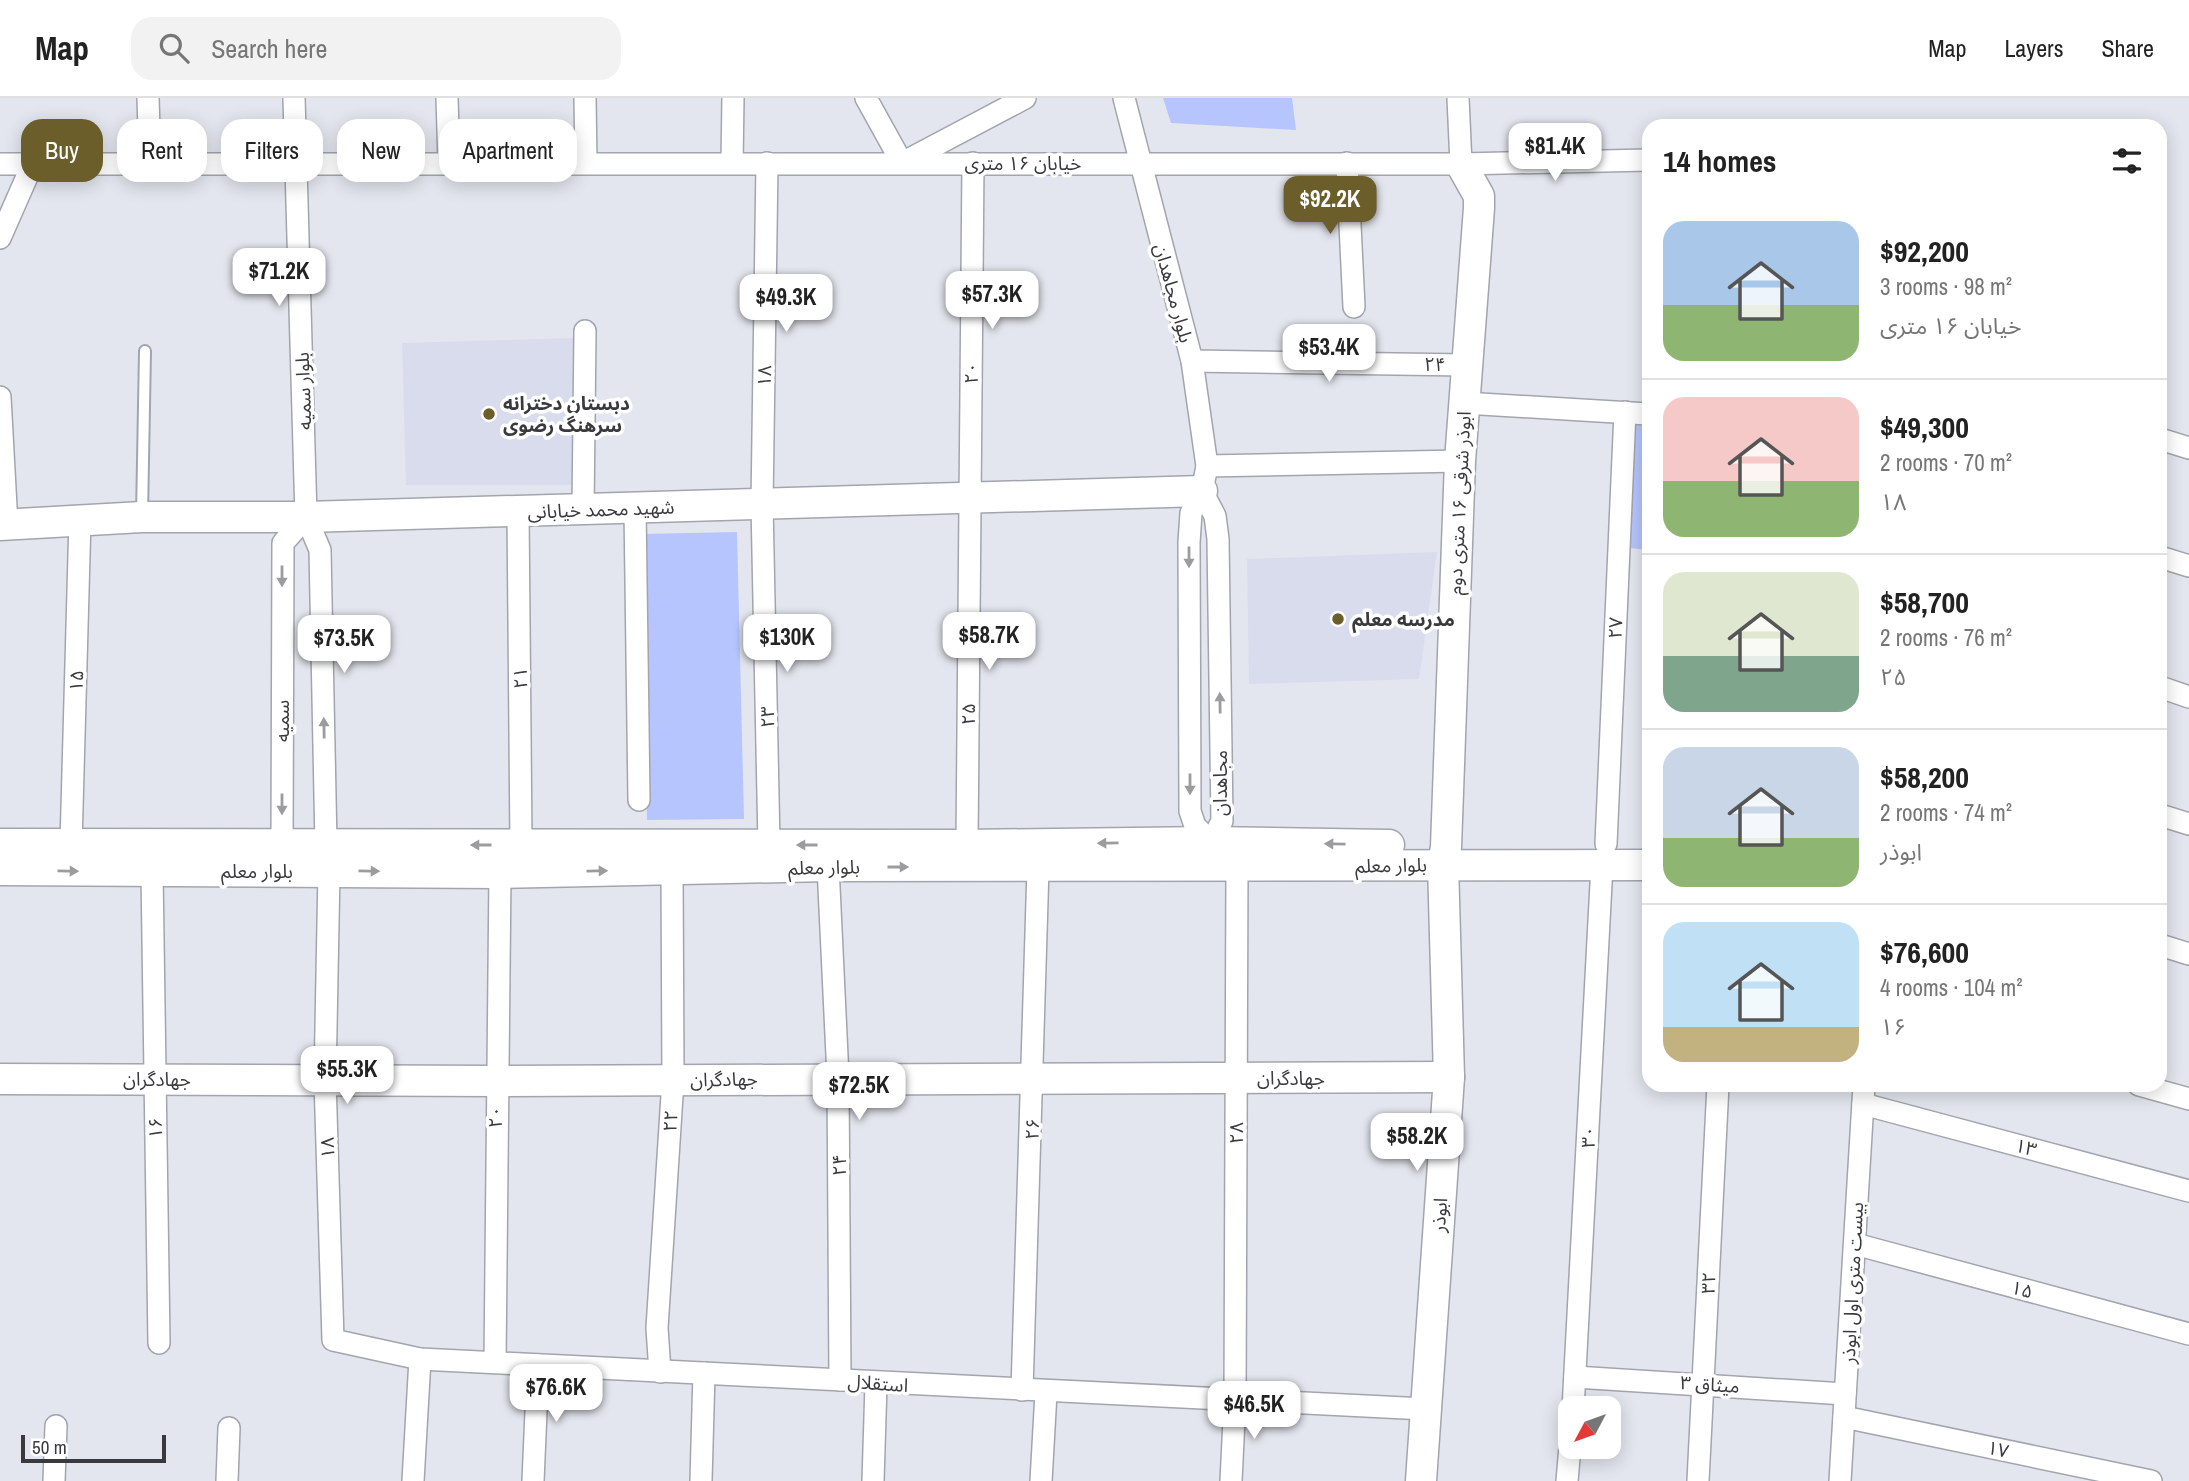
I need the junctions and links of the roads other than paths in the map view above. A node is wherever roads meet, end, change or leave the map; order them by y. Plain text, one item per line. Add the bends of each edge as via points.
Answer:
1 (148, 98) edge
2 (294, 98) edge
3 (447, 98) edge
4 (585, 98) edge
5 (733, 98) edge
6 (866, 98) edge
7 (1025, 98) edge
8 (1124, 98) edge
9 (1458, 98) edge
10 (149, 119) edge
11 (295, 119) edge
12 (448, 119) edge
13 (1642, 160) edge
14 (21, 163) edge
15 (323, 163) edge
16 (439, 163) edge
17 (577, 163) edge
18 (586, 163) junction
19 (732, 163) junction
20 (767, 163) junction
21 (902, 163) junction
22 (973, 163) junction
23 (1347, 163) junction
24 (0, 164) edge
25 (1140, 164) junction
26 (1461, 164) junction
27 (25, 182) edge
28 (297, 182) edge
29 (0, 238) edge
30 (1354, 307) dead end
31 (585, 331) dead end
32 (145, 351) dead end
33 (1192, 361) junction
34 (1467, 365) junction
35 (0, 397) edge
36 (1464, 403) junction
37 (1625, 412) junction
38 (1642, 413) edge
39 (2167, 441) edge
40 (2189, 448) edge
41 (1460, 461) junction
42 (1204, 479) junction
43 (970, 498) junction
44 (762, 504) junction
45 (635, 508) junction
46 (583, 509) junction
47 (518, 511) junction
48 (142, 517) junction
49 (306, 517) junction
50 (80, 519) junction
51 (4, 525) edge
52 (2167, 559) edge
53 (2189, 566) edge
54 (2167, 689) edge
55 (2189, 697) edge
56 (639, 800) dead end
57 (2167, 817) edge
58 (2189, 824) edge
59 (0, 844) edge
60 (71, 844) junction
61 (521, 845) junction
62 (769, 845) junction
63 (967, 845) junction
64 (1642, 846) edge
65 (1604, 855) junction
66 (1444, 856) junction
67 (730, 857) junction
68 (283, 858) junction
69 (328, 858) junction
70 (1219, 858) junction
71 (1642, 864) edge
72 (828, 866) junction
73 (1038, 868) junction
74 (672, 869) junction
75 (0, 870) edge
76 (152, 872) junction
77 (499, 873) junction
78 (2167, 947) edge
79 (2189, 954) edge
80 (838, 1077) junction
81 (1449, 1077) junction
82 (1236, 1078) junction
83 (0, 1079) edge
84 (154, 1079) junction
85 (1033, 1079) junction
86 (325, 1080) junction
87 (673, 1080) junction
88 (495, 1081) junction
89 (1718, 1092) edge
90 (2166, 1092) edge
91 (1864, 1094) edge
92 (2189, 1098) edge
93 (2189, 1191) edge
94 (1855, 1244) junction
95 (2189, 1334) edge
96 (333, 1340) joint
97 (159, 1343) dead end
98 (420, 1359) junction
99 (495, 1362) junction
100 (538, 1365) junction
101 (660, 1372) junction
102 (704, 1373) junction
103 (1575, 1377) junction
104 (840, 1380) junction
105 (1703, 1383) junction
106 (876, 1384) junction
107 (1022, 1390) junction
108 (1046, 1393) junction
109 (1845, 1394) junction
110 (1574, 1396) edge
111 (1235, 1399) junction
112 (1425, 1409) junction
113 (1844, 1417) junction
114 (56, 1426) dead end
115 (229, 1428) dead end
116 (1569, 1460) edge
117 (54, 1481) edge
118 (227, 1481) edge
119 (413, 1481) edge
120 (533, 1481) edge
121 (701, 1481) edge
122 (873, 1481) edge
123 (1041, 1481) edge
124 (1231, 1481) edge
125 (1421, 1481) edge
126 (1567, 1481) edge
127 (1698, 1481) edge
128 (1840, 1481) edge
129 (2151, 1481) edge

1 - 10 street
2 - 11 street, بلوار سمیه
3 - 12 street
4 - 18 street
5 - 19 street
6 - 21 street
7 - 21 street
8 - 25 street, بلوار مجاهدان
9 - 26 street
13 - 26 street, خیابان ۱۶ متری
14 - 24 street
15 - 16 street
17 - 18 street
18 - 19 street, خیابان ۱۶ متری
19 - 20 street, خیابان ۱۶ متری
20 - 21 street, خیابان ۱۶ متری
20 - 44 street, ۱۸
21 - 22 street, خیابان ۱۶ متری
22 - 25 street, خیابان ۱۶ متری
22 - 43 street, ۲۰
23 - 25 street, خیابان ۱۶ متری
23 - 26 street, خیابان ۱۶ متری
23 - 30 street
25 - 33 street, بلوار مجاهدان
26 - 34 street, ابوذر شرقی ۱۶ متری دوم via 1479,196
27 - 29 street
28 - 49 street, بلوار سمیه
31 - 46 street
32 - 48 lane
33 - 34 street, ۲۴
33 - 42 street, بلوار مجاهدان
34 - 36 street, ابوذر شرقی ۱۶ متری دوم
35 - 51 street
36 - 37 street
36 - 41 street, ابوذر شرقی ۱۶ متری دوم
37 - 38 street
37 - 65 street, ۲۷
39 - 40 street
41 - 42 street
41 - 66 street, ابوذر شرقی ۱۶ متری دوم
42 - 43 street, شهید محمد خیابانی
70 -> 42 street, مجاهدان via 1218,538
42 -> 70 street, مجاهدان via 1191,513 1189,542 1190,811 1195,826
43 - 44 street, شهید محمد خیابانی
43 - 63 street, ۲۵
44 - 45 street, شهید محمد خیابانی
44 - 62 street, ۲۳
45 - 46 street, شهید محمد خیابانی
45 - 56 street
46 - 47 street, شهید محمد خیابانی
47 - 49 street, شهید محمد خیابانی
47 - 61 street, ۲۱
48 - 49 street, شهید محمد خیابانی
48 - 50 street, شهید محمد خیابانی
49 -> 68 street, سمیه via 282,544
69 -> 49 street via 320,550
50 - 51 street, شهید محمد خیابانی
50 - 60 street, ۱۵
52 - 53 street
54 - 55 street
57 - 58 street
59 - 60 street, بلوار معلم
60 - 68 street, بلوار معلم
61 - 67 street, بلوار معلم
61 -> 69 street, بلوار معلم
63 -> 62 street, بلوار معلم
62 - 67 street, بلوار معلم
70 -> 63 street, بلوار معلم
64 - 65 street, بلوار معلم
65 - 66 street, بلوار معلم
65 - 71 street, بلوار معلم
65 - 103 street, ۳۰
66 - 70 street, بلوار معلم
66 - 81 street, ابوذر
67 - 72 street, بلوار معلم
67 - 74 street, بلوار معلم
68 - 69 street, بلوار معلم
68 - 76 street, بلوار معلم
69 -> 77 street, بلوار معلم
69 - 86 street, ۱۸
70 - 73 street, بلوار معلم
70 - 82 street, ۲۸
72 -> 73 street, بلوار معلم
72 - 80 street, ۲۴
73 - 85 street, ۲۶
77 -> 74 street, بلوار معلم
74 - 87 street, ۲۲
75 -> 76 street, بلوار معلم
76 - 84 street, ۱۶
77 - 88 street, ۲۰
78 - 79 street
80 - 85 street, جهادگران
80 - 87 street, جهادگران
80 - 104 street, ۲۴
81 - 82 street, جهادگران
81 - 112 street, ابوذر
82 - 85 street, جهادگران
82 - 111 street, ۲۸
83 - 84 street, جهادگران
84 - 86 street, جهادگران
84 - 97 street, ۱۶
85 - 107 street, ۲۶
86 - 88 street, جهادگران
86 - 96 street, ۱۸
87 - 88 street, جهادگران
87 - 101 street, ۲۲ via 657,1328
88 - 99 street, ۲۰
89 - 105 street, ۳۲
90 - 92 street
91 - 93 street, ۱۳
91 - 94 street, بیست متری اول ابوذر
94 - 95 street, ۱۵
94 - 109 street, بیست متری اول ابوذر
96 - 98 street, استقلال
98 - 99 street, استقلال
98 - 119 street
99 - 100 street, استقلال
100 - 101 street, استقلال
100 - 120 street
101 - 102 street, استقلال
102 - 104 street, استقلال
102 - 121 street
103 - 105 street, میثاق ۳
103 - 110 street, ۳۰
104 - 106 street, استقلال
105 - 109 street, میثاق ۳
105 - 127 street, ۳۲
106 - 107 street, استقلال
106 - 122 street
107 - 108 street, استقلال
108 - 111 street, استقلال
108 - 123 street
109 - 113 street, بیست متری اول ابوذر
111 - 112 street, استقلال
111 - 124 street
112 - 125 street, ابوذر
113 - 128 street, بیست متری اول ابوذر
113 - 129 street, ۱۷
114 - 117 street
115 - 118 street
116 - 126 street

